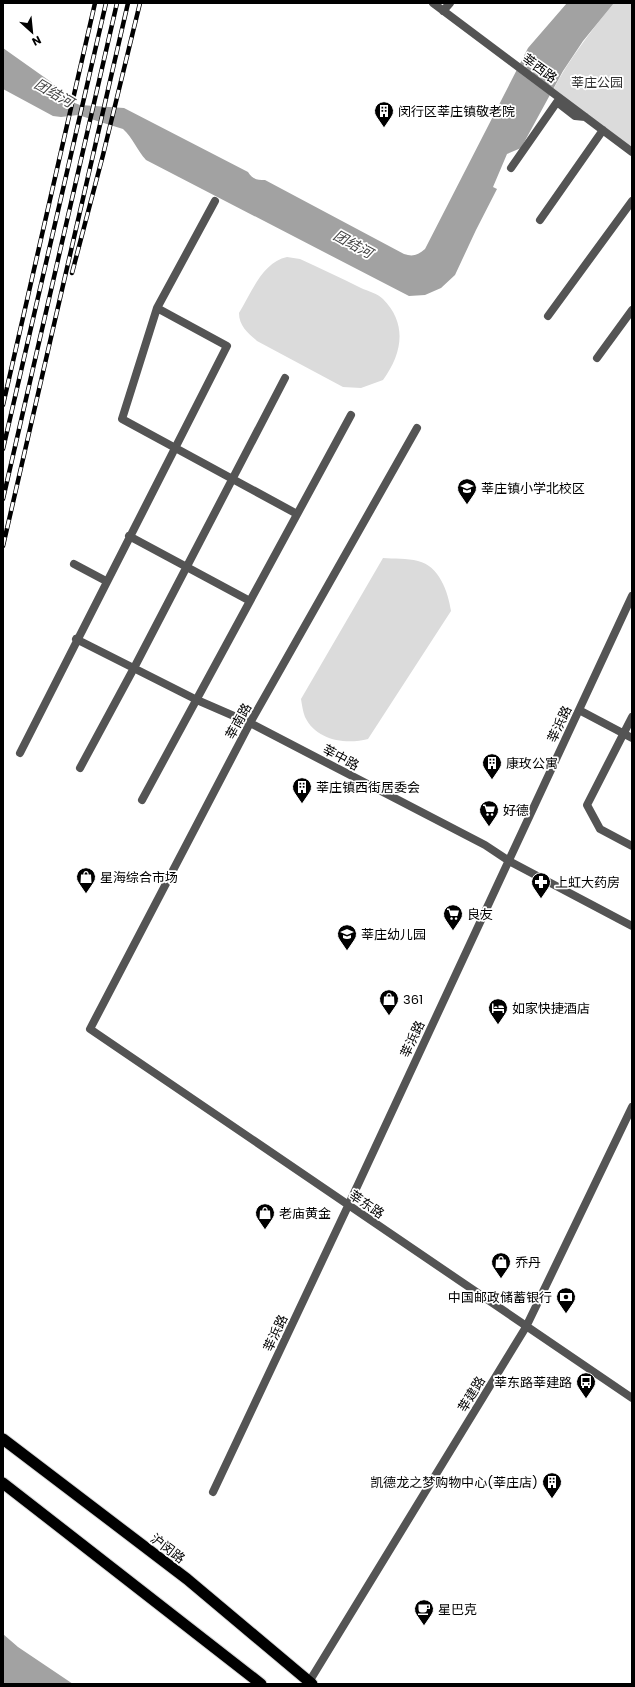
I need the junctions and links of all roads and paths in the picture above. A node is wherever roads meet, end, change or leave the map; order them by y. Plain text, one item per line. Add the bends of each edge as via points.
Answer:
1 (433, 3) edge
2 (450, 3) edge
3 (443, 11) junction
4 (586, 117) junction
5 (604, 130) junction
6 (632, 152) edge
7 (511, 168) dead end
8 (215, 201) dead end
9 (632, 201) edge
10 (540, 220) dead end
11 (157, 308) junction
12 (630, 315) edge
13 (548, 316) dead end
14 (597, 358) dead end
15 (285, 378) dead end
16 (350, 415) dead end
17 (417, 428) dead end
18 (175, 448) junction
19 (233, 479) junction
20 (297, 514) junction
21 (129, 536) junction
22 (74, 564) dead end
23 (187, 567) junction
24 (106, 581) junction
25 (632, 596) edge
26 (250, 601) junction
27 (629, 610) edge
28 (76, 639) junction
29 (134, 668) junction
30 (197, 700) junction
31 (579, 710) junction
32 (632, 718) edge
33 (250, 723) junction
34 (623, 734) junction
35 (632, 738) edge
36 (20, 752) dead end
37 (80, 768) dead end
38 (142, 800) dead end
39 (632, 846) edge
40 (509, 860) junction
41 (632, 926) edge
42 (90, 1029) joint
43 (632, 1107) edge
44 (348, 1206) junction
45 (526, 1327) junction
46 (632, 1398) edge
47 (3, 1439) edge
48 (3, 1482) edge
49 (213, 1492) dead end
50 (311, 1683) edge
51 (261, 1684) edge

1 - 3 street, 莘西路
2 - 3 street
3 - 4 street, 莘西路
4 - 5 street, 莘西路
4 - 7 street via 575,116 557,102
5 - 6 street, 莘西路
5 - 10 street
8 - 11 street
9 - 13 street
11 - 18 street via 122,419
11 - 18 street via 227,346
12 - 14 street
15 - 19 street
16 - 20 street
17 - 33 street, 莘南路
18 - 19 street
18 - 21 street
19 - 20 street
19 - 23 street
20 - 26 street
21 - 23 street
21 - 24 street
22 - 24 street
23 - 26 street
23 - 29 street
24 - 28 street
25 - 27 street, 莘浜路
26 - 30 street
27 - 31 street, 莘浜路
28 - 29 street, 莘中路
28 - 36 street
29 - 30 street, 莘中路
29 - 37 street
30 - 33 street, 莘中路
30 - 38 street
31 - 34 street
31 - 40 street, 莘浜路
32 - 34 street
33 - 40 street, 莘中路
33 - 42 street, 莘南路
34 - 35 street
34 - 39 street via 587,805 600,829
40 - 41 street, 莘中路
40 - 44 street, 莘浜路
42 - 44 street, 莘东路
43 - 45 street, 莘建路
44 - 45 street, 莘东路
44 - 49 street, 莘浜路
45 - 46 street, 莘东路
45 - 50 street, 莘建路
47 - 50 highway, 沪闵路 via 187,1579
48 - 51 highway

